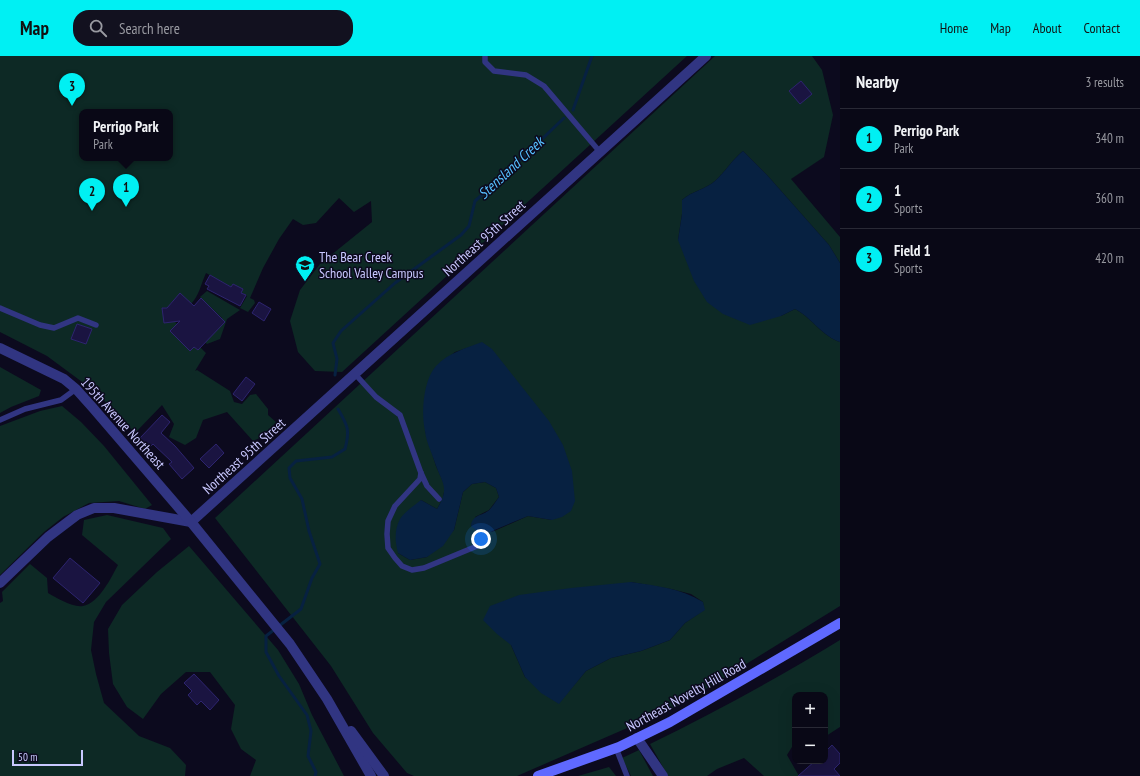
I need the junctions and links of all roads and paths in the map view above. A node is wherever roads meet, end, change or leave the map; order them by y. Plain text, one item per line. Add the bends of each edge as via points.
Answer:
1 (706, 56) edge
2 (485, 58) dead end
3 (600, 152) junction
4 (0, 308) edge
5 (96, 325) dead end
6 (0, 348) edge
7 (355, 374) junction
8 (76, 389) junction
9 (0, 420) edge
10 (421, 474) junction
11 (439, 499) dead end
12 (192, 522) junction
13 (482, 544) dead end
14 (0, 583) edge
15 (840, 623) edge
16 (327, 699) junction
17 (637, 738) junction
18 (616, 748) junction
19 (362, 776) edge
20 (371, 776) edge
21 (384, 776) edge
22 (538, 776) edge
23 (627, 776) edge
24 (663, 776) edge

1 - 3 street, Northeast 95th Street
2 - 3 lane via 485,62 494,71 526,75 544,86
3 - 7 street, Northeast 95th Street
4 - 5 lane via 40,325 54,328 78,318
6 - 8 street, 195th Avenue Northeast via 64,379
7 - 10 lane via 376,397 400,415
7 - 12 street, Northeast 95th Street
8 - 9 lane via 61,400 25,409
8 - 12 street, 195th Avenue Northeast
10 - 11 lane via 427,486
10 - 13 lane via 420,480 395,506 388,521 388,548 395,558 402,566 412,570 424,568
12 - 14 street via 114,508 94,508 77,515 48,537
12 - 16 street, 195th Avenue Northeast via 290,644
15 - 17 main road, Northeast Novelty Hill Road via 670,722
16 - 19 street via 335,722
16 - 20 street
16 - 21 street
17 - 18 main road, Northeast Novelty Hill Road
17 - 24 street
18 - 22 main road, Northeast Novelty Hill Road
18 - 23 lane

